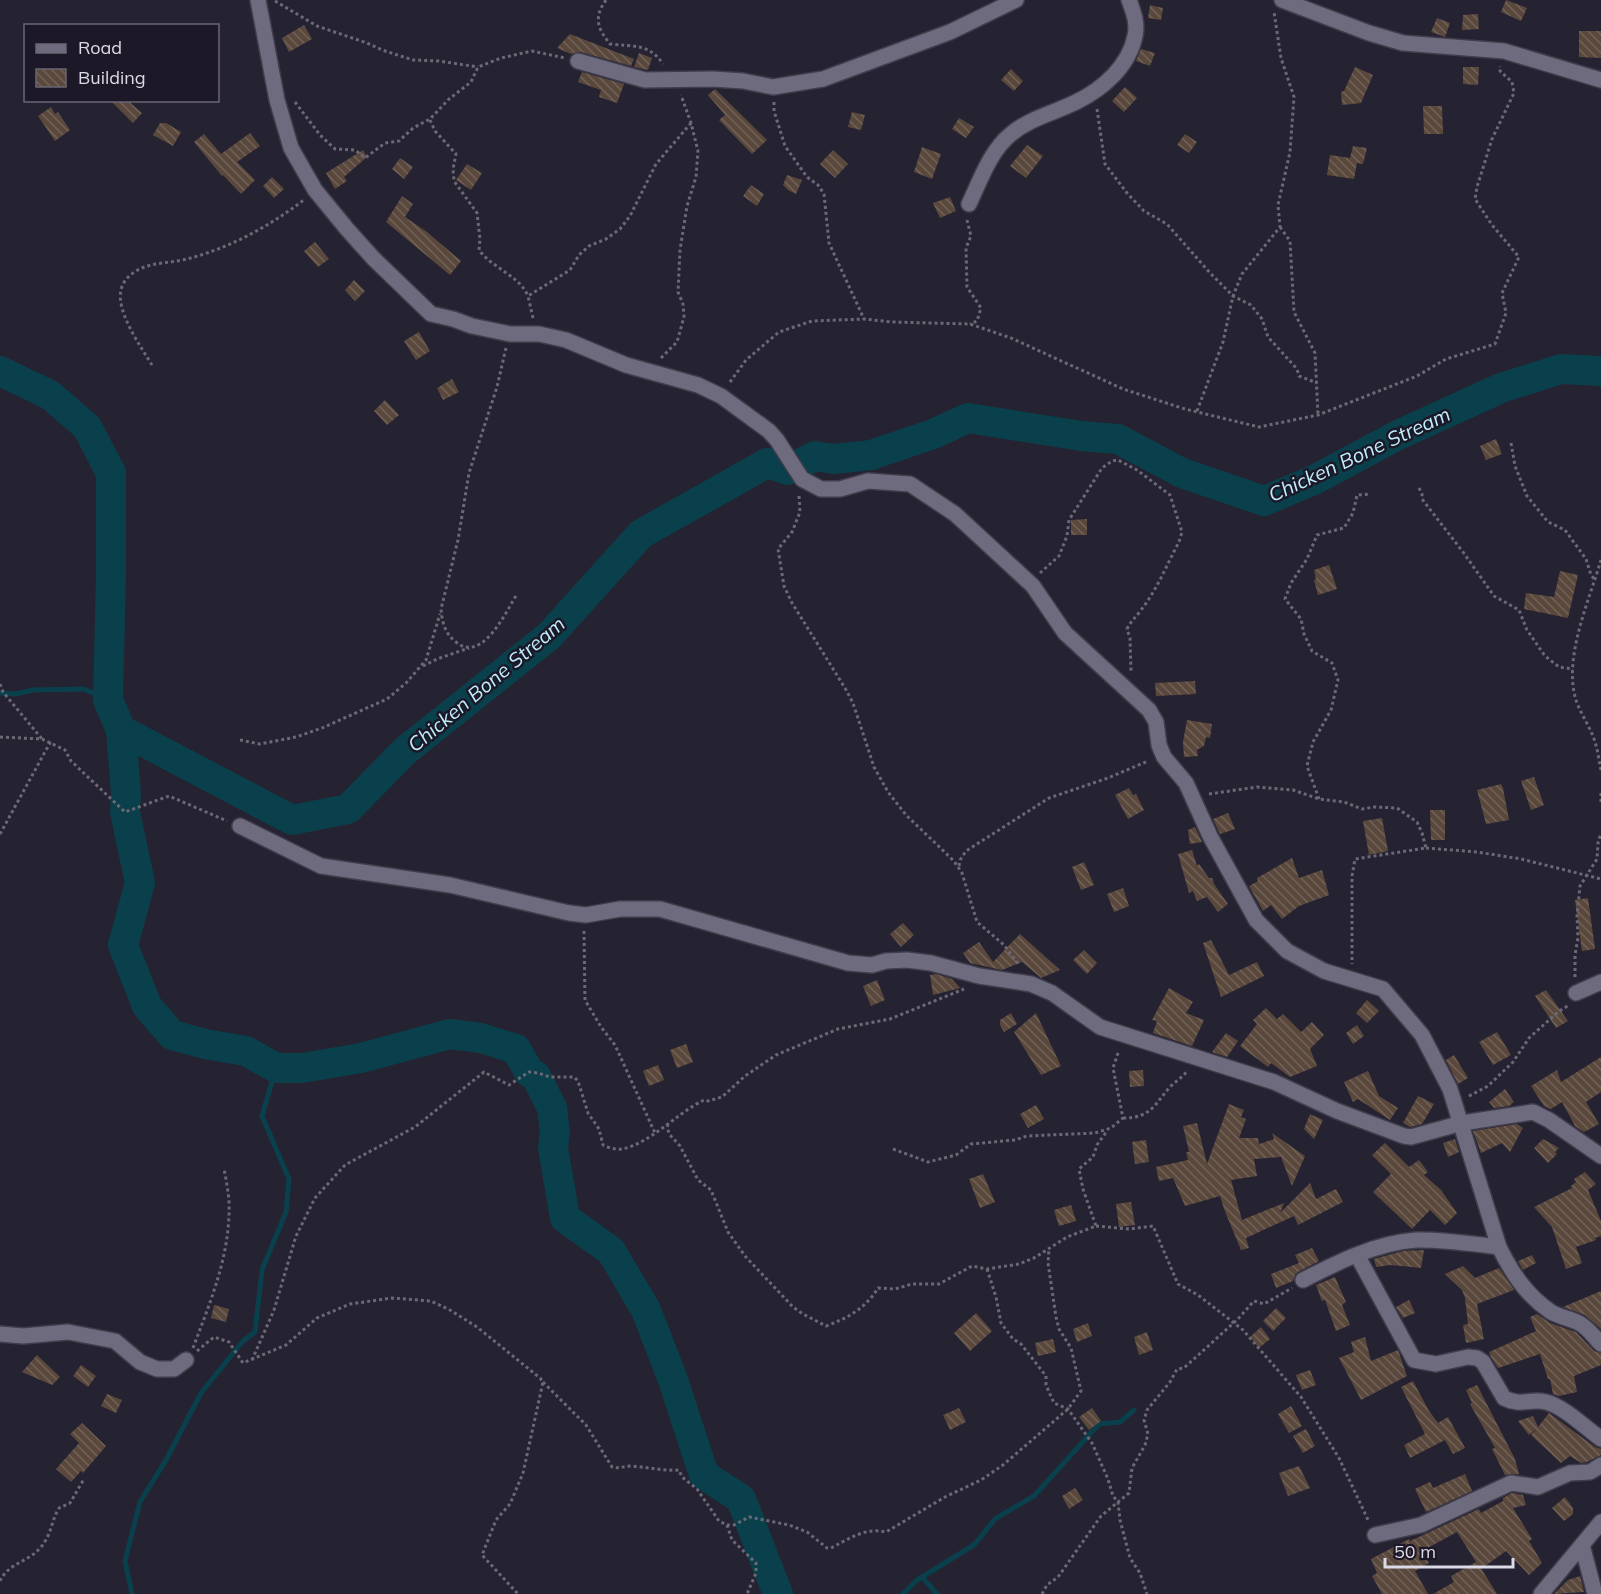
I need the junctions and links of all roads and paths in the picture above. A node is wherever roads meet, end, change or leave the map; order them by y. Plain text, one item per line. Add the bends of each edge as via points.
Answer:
1 (261, 0) edge
2 (606, 0) edge
3 (1016, 0) edge
4 (1129, 0) edge
5 (1278, 5) edge
6 (1504, 51) junction
7 (578, 61) joint
8 (478, 67) junction
9 (672, 80) junction
10 (1601, 80) edge
11 (774, 87) junction
12 (1094, 92) junction
13 (277, 100) junction
14 (430, 119) junction
15 (692, 123) junction
16 (315, 190) junction
17 (969, 204) joint
18 (1280, 227) junction
19 (528, 296) junction
20 (1233, 296) junction
21 (864, 319) junction
22 (970, 324) junction
23 (510, 334) junction
24 (539, 334) junction
25 (152, 365) dead end
26 (655, 373) junction
27 (1317, 383) junction
28 (721, 396) junction
29 (1197, 411) junction
30 (1318, 415) junction
31 (1511, 443) dead end
32 (800, 477) junction
33 (1419, 488) dead end
34 (1370, 494) dead end
35 (1601, 560) edge
36 (1595, 580) junction
37 (1033, 586) junction
38 (517, 594) dead end
39 (441, 609) junction
40 (470, 648) junction
41 (419, 669) junction
42 (1574, 669) junction
43 (0, 684) edge
44 (1133, 694) junction
45 (0, 737) edge
46 (42, 739) junction
47 (240, 740) dead end
48 (51, 741) junction
49 (1164, 757) junction
50 (1601, 770) edge
51 (1601, 793) edge
52 (1192, 795) junction
53 (1319, 799) junction
54 (1601, 804) edge
55 (240, 826) joint
56 (1601, 833) edge
57 (0, 834) edge
58 (1426, 849) junction
59 (959, 868) junction
60 (1588, 875) junction
61 (1601, 879) edge
62 (586, 915) junction
63 (1332, 974) junction
64 (979, 976) junction
65 (1601, 982) edge
66 (1031, 984) junction
67 (1576, 993) junction
68 (1116, 1034) junction
69 (1193, 1057) junction
70 (1456, 1108) junction
71 (1123, 1118) junction
72 (669, 1122) junction
73 (1462, 1123) junction
74 (1107, 1131) junction
75 (655, 1133) junction
76 (893, 1149) dead end
77 (1601, 1156) edge
78 (224, 1169) dead end
79 (1096, 1226) junction
80 (1499, 1247) junction
81 (1049, 1249) junction
82 (1357, 1255) junction
83 (987, 1269) junction
84 (1303, 1280) joint
85 (1234, 1322) junction
86 (0, 1334) edge
87 (1601, 1344) edge
88 (186, 1360) junction
89 (252, 1360) junction
90 (543, 1382) junction
91 (1068, 1409) junction
92 (1601, 1439) edge
93 (1601, 1465) edge
94 (84, 1479) dead end
95 (1118, 1502) junction
96 (1601, 1522) edge
97 (727, 1525) junction
98 (1375, 1535) joint
99 (1582, 1545) junction
100 (0, 1581) edge
101 (518, 1594) edge
102 (747, 1594) edge
103 (1042, 1594) edge
104 (1147, 1594) edge
105 (1541, 1594) edge
106 (1595, 1594) edge

1 - 8 path via 317,26 413,60
1 - 13 street
2 - 9 path via 598,19 599,30 610,44 644,47 662,62
3 - 11 street via 950,32 823,79
4 - 12 street via 1136,35 1130,51 1109,80
5 - 6 street via 1403,43
5 - 18 path via 1281,58 1294,97 1290,152 1278,205
6 - 10 street
6 - 30 path via 1500,71 1512,82 1514,93 1492,139 1475,199 1519,257 1502,293 1506,313 1495,344 1446,359 1417,376
7 - 8 path via 532,51
7 - 9 street via 645,80
8 - 14 path via 471,82
9 - 11 street via 723,80
9 - 15 path
11 - 21 path via 774,111 785,146 824,194 829,243
12 - 17 street via 1024,124 1009,135 996,150
12 - 20 path via 1104,164 1144,211 1167,224
13 - 14 path via 294,100 335,149 355,150 365,158
13 - 16 street via 291,148
14 - 19 path via 435,131 456,154 454,181 477,213 479,250 523,285
15 - 19 path via 656,164 620,229 589,246 570,270
15 - 26 path via 698,151 680,250 678,292 684,317 677,342 661,358
16 - 23 street via 373,258 431,314
16 - 25 path via 264,228 203,254 141,268 128,276 120,291 121,306
17 - 22 path via 967,287 981,308 977,321
18 - 20 path via 1242,274
18 - 27 path via 1290,241 1294,312 1315,353
19 - 24 path
20 - 27 path via 1251,305 1262,319 1268,337 1299,376
20 - 29 path via 1223,342
21 - 22 path
21 - 28 path via 812,321 778,332 746,360
22 - 29 path via 1011,338 1123,389
23 - 24 street
23 - 39 path via 469,473
24 - 26 street
26 - 28 street
27 - 30 path
28 - 32 street via 769,431
29 - 30 path via 1258,427
31 - 36 path via 1527,496 1548,522 1565,530 1586,559
32 - 37 street via 820,489 840,489 868,481 910,484 955,514
32 - 59 path via 800,512 792,532 778,549 784,586 853,703 874,767 888,792
33 - 42 path via 1422,499 1494,597 1519,610 1527,630 1552,663
34 - 53 path via 1357,495 1344,528 1317,535 1285,599 1301,619 1312,651 1332,663 1338,680 1331,710 1313,742 1306,766
35 - 36 path
36 - 42 path via 1579,630
37 - 44 street via 1065,633
37 - 44 path via 1040,573 1059,556 1069,520 1102,468 1112,461 1137,470 1170,495 1182,532 1179,542 1126,629 1130,638
38 - 40 path via 492,633
39 - 40 path via 447,633
39 - 41 path via 430,649
40 - 41 path via 428,662
41 - 47 path via 387,699 322,728 260,744
42 - 50 path via 1576,701 1595,742
43 - 46 path
44 - 49 street via 1156,722
45 - 46 path
46 - 48 path
48 - 55 path via 65,750 71,761 125,812 169,796
48 - 57 path
49 - 52 street
49 - 59 path via 1049,798 966,851
51 - 54 path
52 - 53 path via 1257,787 1293,790
52 - 63 street via 1256,920 1287,951
53 - 58 path via 1362,809 1397,808 1417,822
55 - 62 street via 321,866 450,885
56 - 60 path via 1597,859
58 - 60 path via 1478,852
58 - 63 path via 1355,859 1353,964 1348,970
59 - 66 path via 977,922 1004,945
60 - 61 path
60 - 67 path via 1580,886 1576,915
62 - 64 street via 620,909 660,909 848,963 872,965 907,960
62 - 75 path via 585,1000 615,1045
63 - 70 street via 1383,989 1422,1035
64 - 66 street
64 - 72 path via 968,987 890,1019 838,1029 776,1055 722,1097 704,1100
65 - 67 street
66 - 68 street
67 - 70 path via 1567,1007 1530,1038 1488,1086 1468,1096
68 - 69 street
68 - 71 path via 1119,1050 1113,1068
69 - 71 path via 1188,1072 1154,1108
69 - 73 street via 1274,1082 1404,1136
70 - 73 street
71 - 74 path
72 - 75 path
72 - 83 path via 670,1135 698,1180 711,1190 729,1232 745,1256 793,1306 826,1326 863,1307 878,1288 939,1284 972,1266
73 - 77 street via 1533,1112
73 - 80 street
74 - 76 path via 971,1144 956,1155 928,1162
74 - 79 path via 1093,1157 1079,1169
75 - 89 path via 621,1149 603,1146 574,1077 530,1072 509,1085 484,1072 415,1127 345,1165 315,1198 296,1236 274,1310
78 - 88 path via 228,1229 220,1273
79 - 81 path
79 - 85 path via 1153,1226 1179,1284
80 - 82 street via 1417,1240
80 - 87 street via 1535,1300 1564,1319 1577,1322
81 - 83 path via 1019,1264
81 - 91 path via 1059,1329 1071,1348 1081,1384 1081,1391
82 - 84 street
82 - 92 street via 1414,1360 1436,1364 1477,1358 1504,1398 1520,1403 1545,1402
83 - 91 path via 1001,1323 1046,1376 1054,1403
84 - 85 path via 1264,1304 1254,1301
85 - 95 path via 1184,1368 1177,1369 1147,1410 1145,1445 1132,1468 1129,1493
85 - 98 path via 1301,1396 1339,1458
86 - 88 street via 68,1332 115,1341 140,1362 157,1369 174,1369
88 - 89 path via 214,1337 229,1342 243,1363
89 - 90 path via 286,1345 317,1318 350,1304 392,1298 431,1301 450,1310 477,1327
90 - 97 path via 586,1425 612,1467 679,1470 719,1521
90 - 101 path via 523,1473 510,1504 496,1520 482,1555
91 - 95 path via 1092,1443
91 - 97 path via 986,1477 886,1532 866,1531 827,1548 807,1532 789,1525 749,1517
93 - 98 street via 1538,1487 1511,1483 1421,1525
94 - 100 path via 70,1503 59,1508 39,1550 13,1566
95 - 103 path via 1101,1516
95 - 104 path via 1130,1558
96 - 99 street
97 - 102 path via 732,1540 756,1563
99 - 105 street
99 - 106 street

